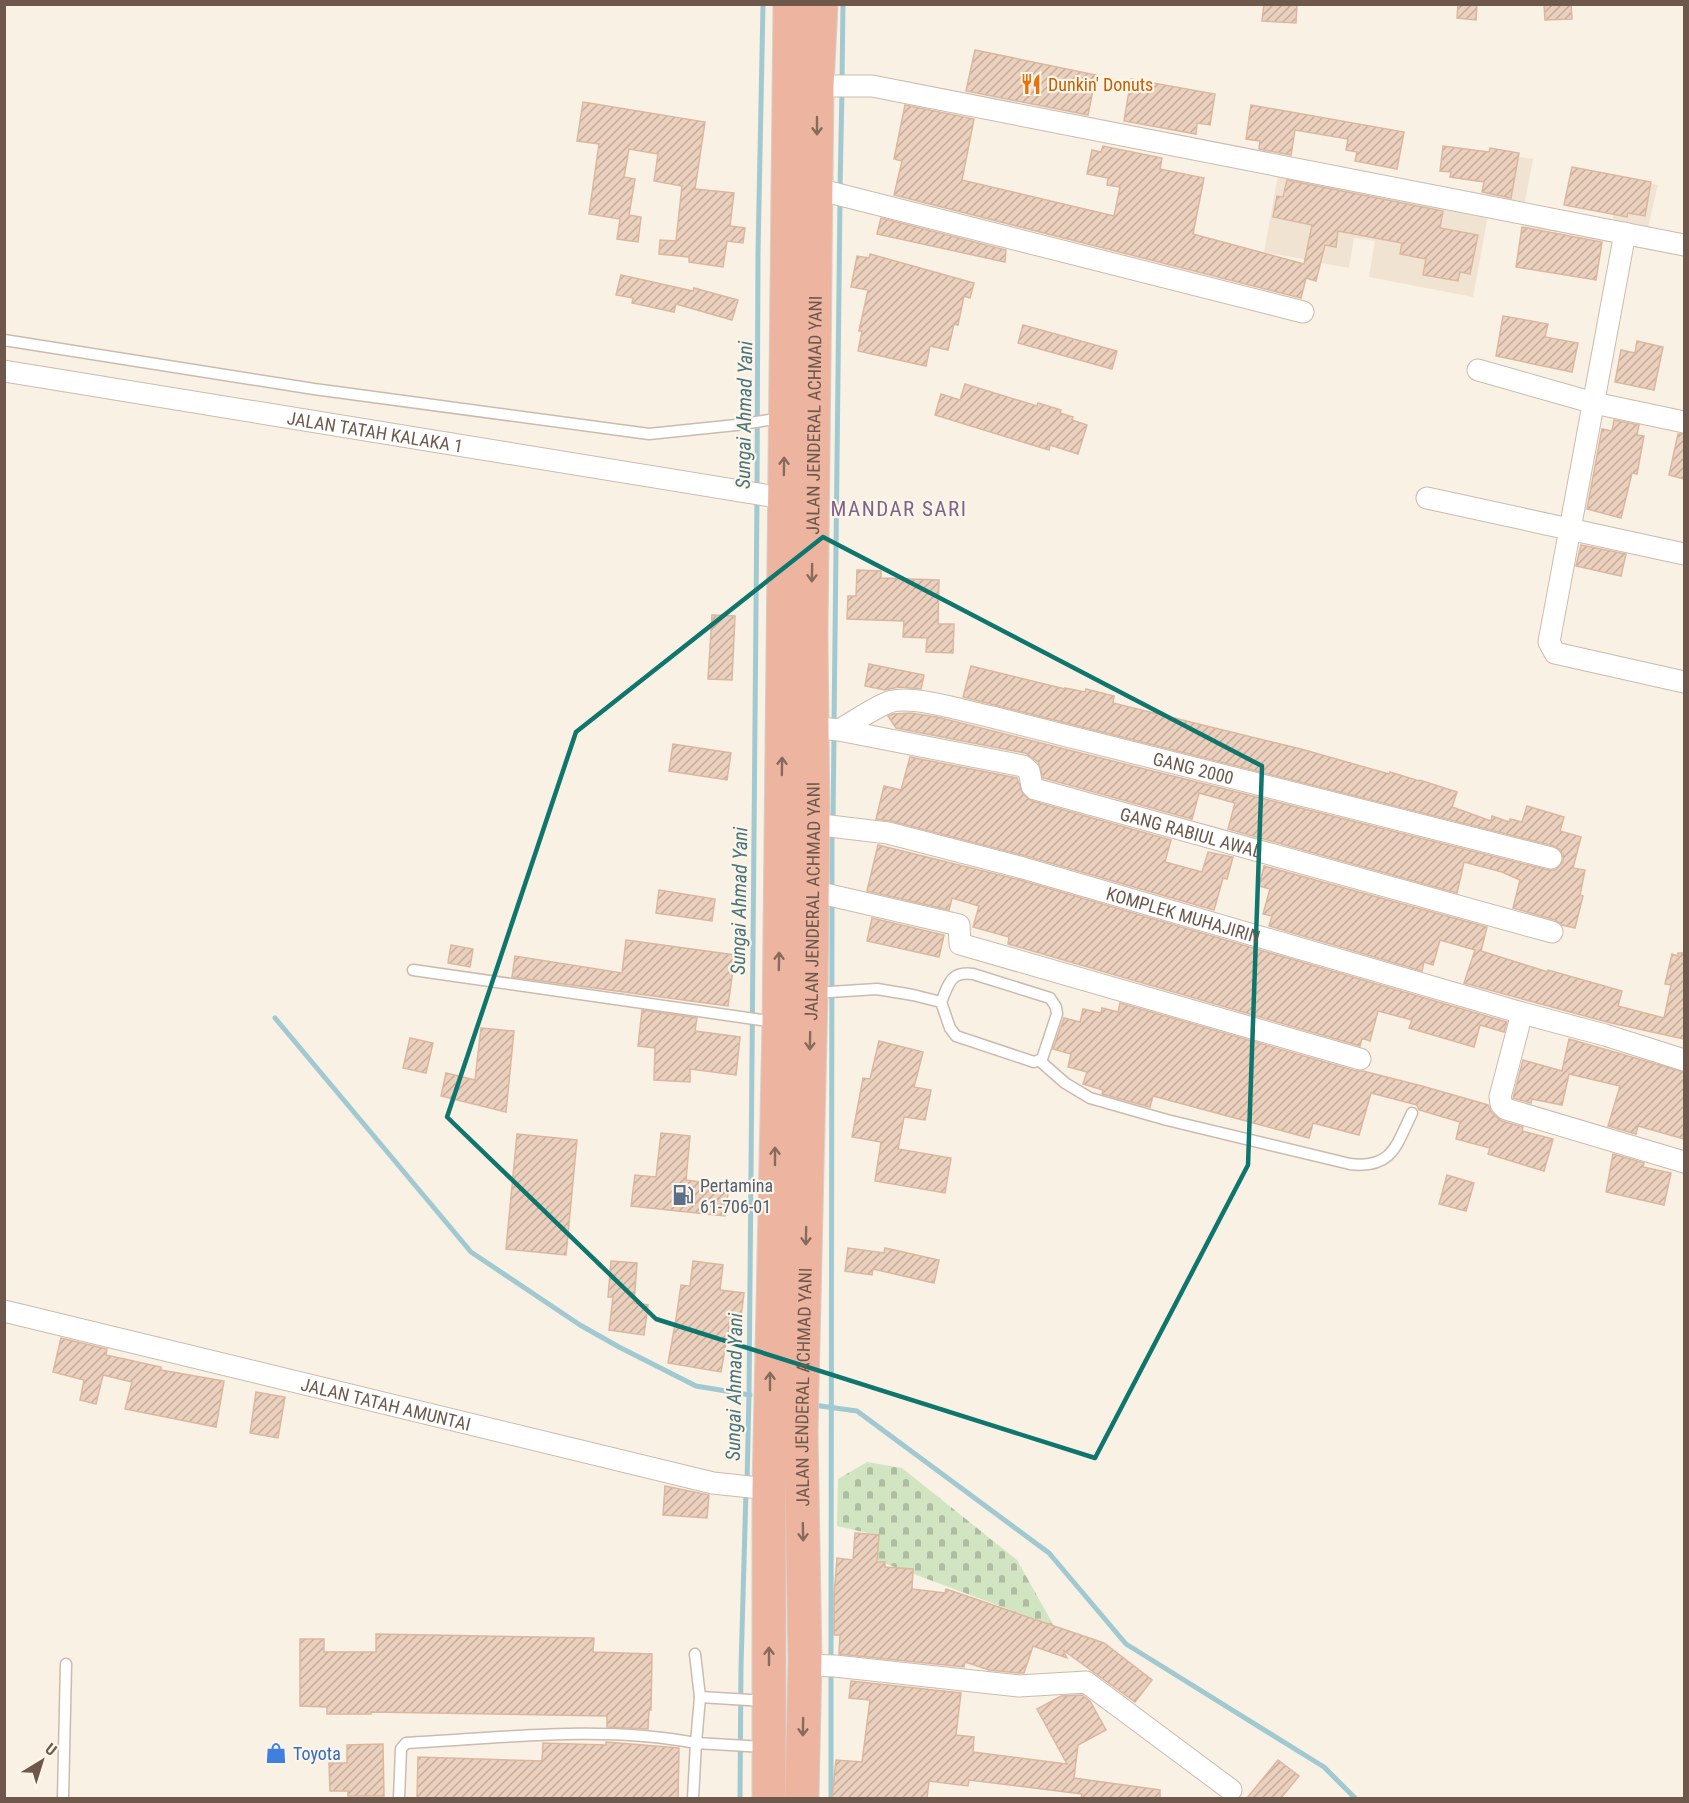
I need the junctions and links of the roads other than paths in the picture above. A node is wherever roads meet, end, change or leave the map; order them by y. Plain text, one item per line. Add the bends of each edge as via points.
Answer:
1 (790, 4) edge
2 (821, 4) edge
3 (818, 86) junction
4 (824, 191) junction
5 (1625, 233) junction
6 (1684, 245) edge
7 (1303, 312) dead end
8 (4, 340) edge
9 (1478, 370) dead end
10 (4, 371) edge
11 (1594, 403) junction
12 (776, 419) junction
13 (1684, 422) edge
14 (765, 495) junction
15 (1427, 498) dead end
16 (1570, 528) junction
17 (1684, 554) edge
18 (797, 633) junction
19 (1684, 682) edge
20 (826, 728) junction
21 (827, 826) junction
22 (1551, 858) dead end
23 (825, 894) junction
24 (1552, 932) dead end
25 (413, 970) dead end
26 (818, 993) junction
27 (941, 1002) junction
28 (1522, 1013) junction
29 (769, 1021) junction
30 (1360, 1059) dead end
31 (1684, 1060) edge
32 (1040, 1061) junction
33 (1412, 1113) dead end
34 (1684, 1162) edge
35 (4, 1311) edge
36 (754, 1487) junction
37 (695, 1654) dead end
38 (66, 1664) dead end
39 (821, 1665) junction
40 (700, 1697) junction
41 (760, 1701) junction
42 (696, 1743) junction
43 (759, 1747) junction
44 (1231, 1790) dead end
45 (63, 1798) edge
46 (399, 1798) edge
47 (693, 1798) edge
48 (769, 1798) edge
49 (802, 1798) edge

1 - 12 highway, JALAN JENDERAL ACHMAD YANI
2 - 3 highway, JALAN JENDERAL ACHMAD YANI
3 -> 4 highway, JALAN JENDERAL ACHMAD YANI
3 - 5 street via 872,86
4 - 7 street
4 -> 18 highway, JALAN JENDERAL ACHMAD YANI
5 - 6 street
5 - 11 street
8 - 12 lane via 314,389 649,434
9 - 11 street
10 - 14 street, JALAN TATAH KALAKA 1
11 - 13 street
11 - 16 street
14 -> 12 highway, JALAN JENDERAL ACHMAD YANI
14 - 18 highway, JALAN JENDERAL ACHMAD YANI
15 - 16 street
16 - 17 street
16 - 19 street via 1549,642 1551,649 1566,656
18 - 20 highway, JALAN JENDERAL ACHMAD YANI
29 -> 18 highway, JALAN JENDERAL ACHMAD YANI
20 - 21 highway, JALAN JENDERAL ACHMAD YANI
20 - 22 street, GANG 2000 via 890,702 918,701
20 - 24 street, GANG RABIUL AWAL via 1023,766 1029,771 1035,789
21 - 23 highway, JALAN JENDERAL ACHMAD YANI
21 - 28 street, KOMPLEK MUHAJIRIN via 888,833 1023,868
23 - 26 highway, JALAN JENDERAL ACHMAD YANI
23 - 30 street via 959,925 960,944
25 - 29 lane
26 - 27 lane via 877,989
26 -> 39 highway, JALAN JENDERAL ACHMAD YANI via 801,1431
27 - 32 lane via 956,1036
27 - 32 lane via 950,982 963,973 1050,998 1057,1014
28 - 31 street, KOMPLEK MUHAJIRIN
28 - 34 street via 1500,1097 1506,1109
36 -> 29 highway, JALAN JENDERAL ACHMAD YANI via 770,1421 775,1147
32 - 33 lane via 1090,1098 1364,1166 1380,1162 1394,1150
35 - 36 street, JALAN TATAH AMUNTAI via 713,1483
41 -> 36 highway, JALAN JENDERAL ACHMAD YANI
37 - 40 lane
38 - 45 lane
39 - 44 street via 1019,1686 1086,1682
39 -> 49 highway, JALAN JENDERAL ACHMAD YANI
40 - 41 lane
40 - 42 lane
41 - 43 highway, JALAN JENDERAL ACHMAD YANI
42 - 43 lane
42 - 46 lane via 658,1736 588,1733 406,1743 402,1749
42 - 47 lane
43 - 48 highway, JALAN JENDERAL ACHMAD YANI

